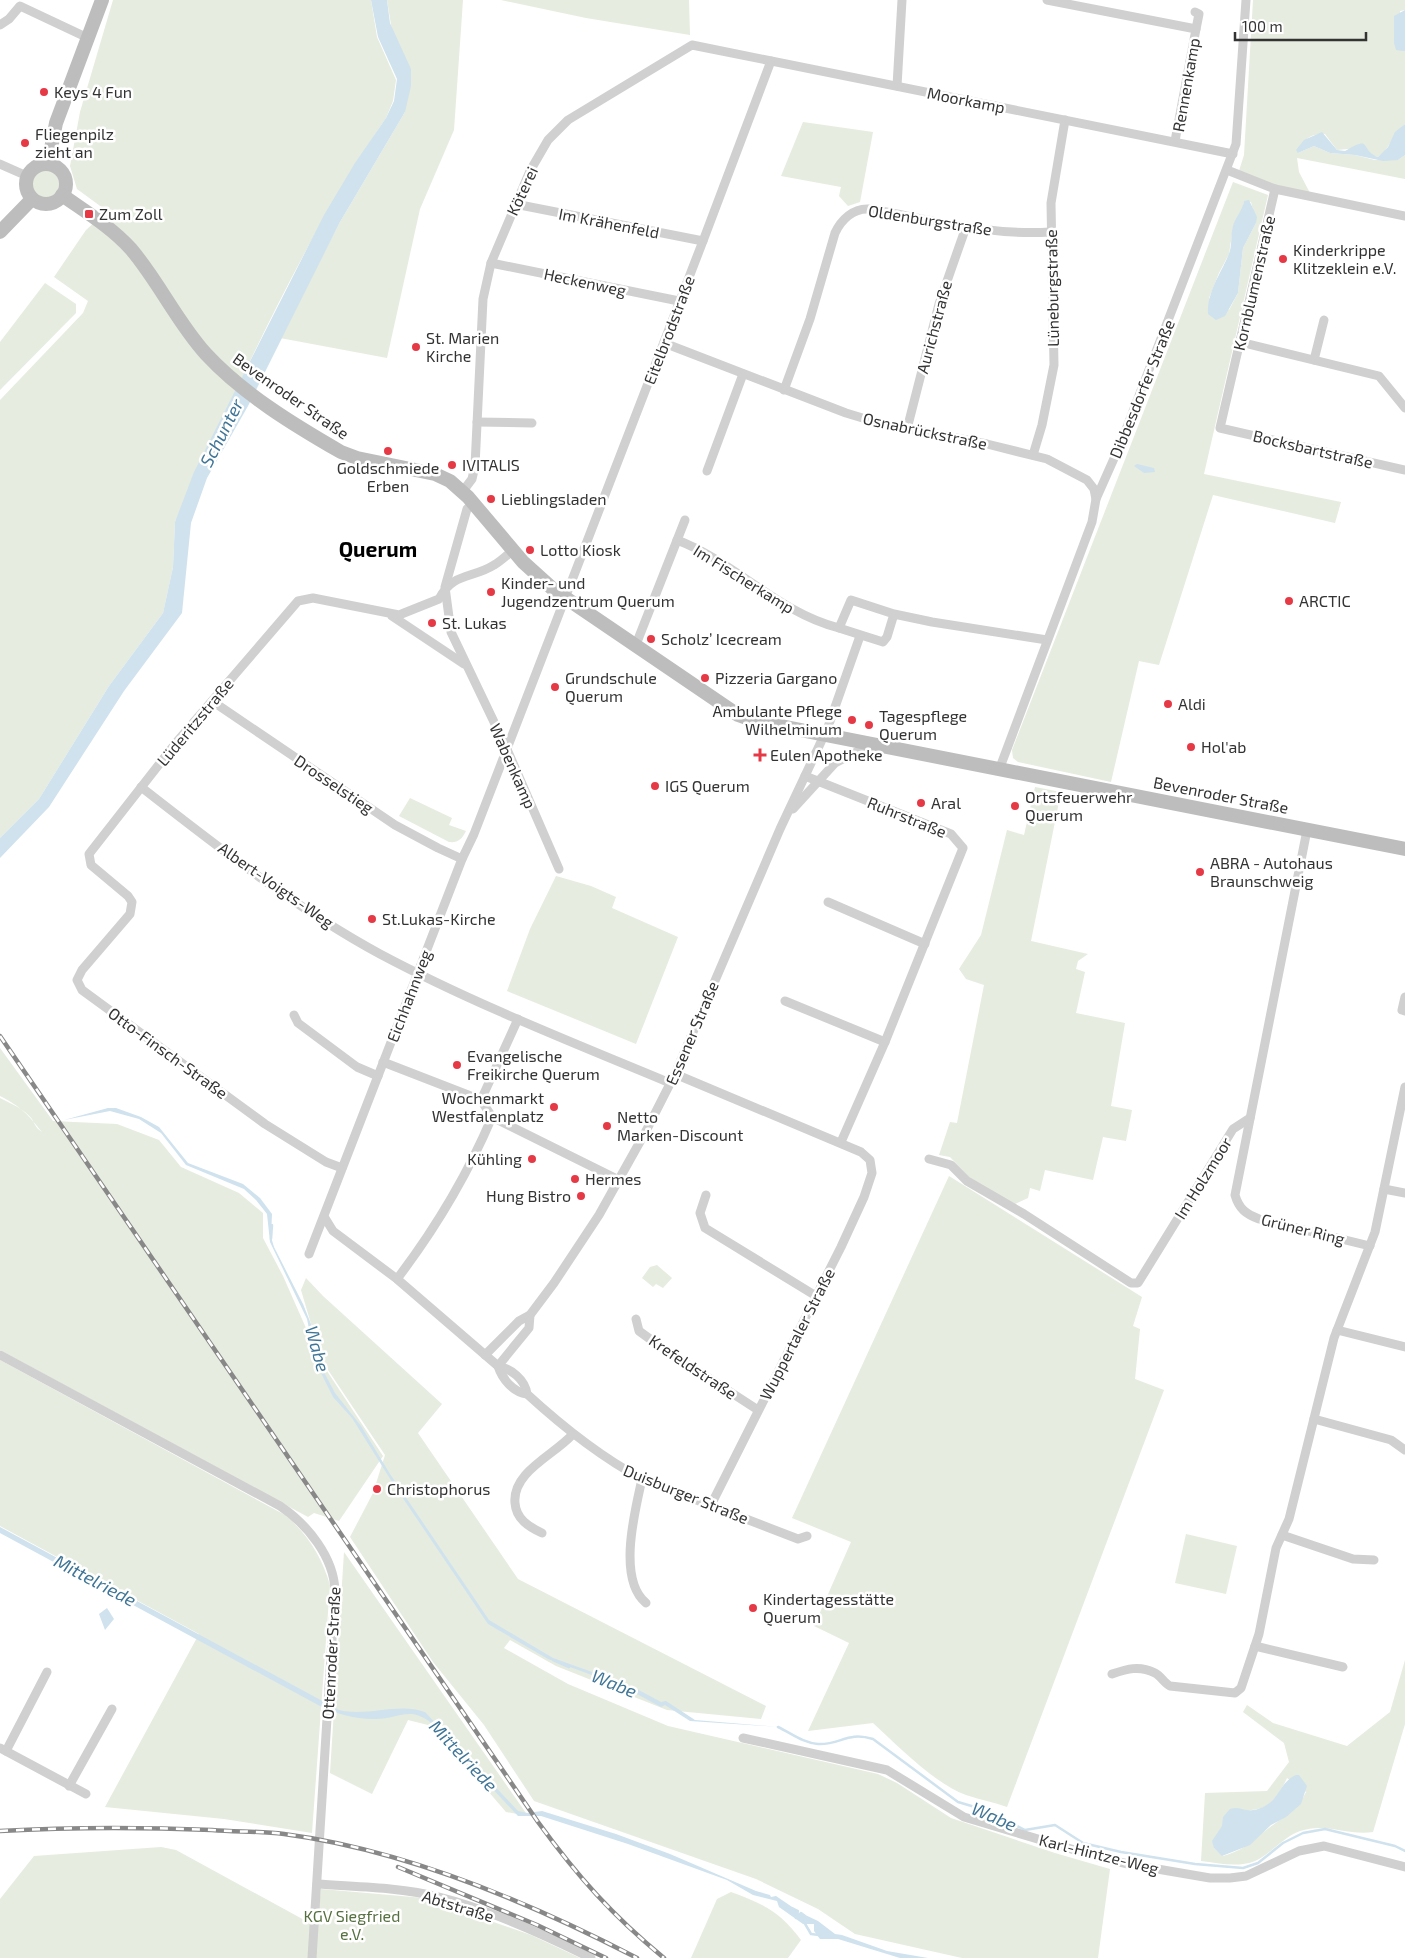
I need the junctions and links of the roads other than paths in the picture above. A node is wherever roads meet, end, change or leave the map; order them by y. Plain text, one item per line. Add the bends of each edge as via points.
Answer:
1 (102, 0) edge
2 (902, 0) edge
3 (1047, 0) edge
4 (1246, 0) edge
5 (20, 3) edge
6 (1195, 12) dead end
7 (0, 25) edge
8 (1196, 29) junction
9 (88, 38) junction
10 (700, 46) joint
11 (771, 61) junction
12 (897, 86) junction
13 (1065, 120) junction
14 (1175, 141) junction
15 (1233, 154) junction
16 (0, 164) edge
17 (48, 164) junction
18 (1227, 170) junction
19 (27, 176) junction
20 (1275, 189) junction
21 (62, 195) junction
22 (32, 199) junction
23 (515, 204) junction
24 (1405, 216) edge
25 (966, 227) junction
26 (0, 232) edge
27 (1050, 232) junction
28 (703, 242) junction
29 (491, 263) junction
30 (679, 301) junction
31 (1324, 320) dead end
32 (1240, 342) junction
33 (664, 343) junction
34 (1314, 360) junction
35 (743, 374) junction
36 (784, 390) junction
37 (1405, 408) edge
38 (477, 422) junction
39 (532, 423) dead end
40 (1220, 428) joint
41 (907, 429) junction
42 (1033, 455) junction
43 (1405, 470) edge
44 (707, 471) dead end
45 (463, 491) junction
46 (1096, 499) junction
47 (474, 503) junction
48 (685, 520) dead end
49 (677, 540) junction
50 (513, 550) junction
51 (445, 587) junction
52 (564, 598) junction
53 (894, 614) junction
54 (392, 616) junction
55 (839, 628) junction
56 (860, 636) junction
57 (1047, 640) junction
58 (635, 647) junction
59 (465, 664) junction
60 (212, 701) junction
61 (824, 736) junction
62 (870, 745) junction
63 (506, 747) junction
64 (998, 770) junction
65 (805, 776) junction
66 (818, 781) junction
67 (141, 787) junction
68 (786, 817) junction
69 (1307, 830) junction
70 (1405, 849) edge
71 (462, 858) junction
72 (559, 869) dead end
73 (828, 902) dead end
74 (132, 907) joint
75 (925, 944) junction
76 (417, 972) junction
77 (1405, 996) edge
78 (785, 1002) dead end
79 (1405, 1011) edge
80 (294, 1015) dead end
81 (518, 1019) junction
82 (885, 1042) junction
83 (383, 1062) junction
84 (675, 1074) junction
85 (378, 1076) junction
86 (670, 1083) junction
87 (1405, 1087) edge
88 (482, 1100) junction
89 (492, 1117) junction
90 (1250, 1118) junction
91 (841, 1142) junction
92 (928, 1159) dead end
93 (342, 1168) junction
94 (619, 1180) junction
95 (1384, 1188) junction
96 (1405, 1193) edge
97 (706, 1195) dead end
98 (325, 1218) junction
99 (1370, 1246) junction
100 (310, 1254) dead end
101 (397, 1279) junction
102 (816, 1296) junction
103 (530, 1315) junction
104 (636, 1319) dead end
105 (1337, 1330) junction
106 (1405, 1347) edge
107 (0, 1355) edge
108 (485, 1355) junction
109 (498, 1366) junction
110 (758, 1410) junction
111 (1314, 1419) junction
112 (572, 1435) junction
113 (1405, 1450) edge
114 (642, 1479) junction
115 (711, 1505) junction
116 (542, 1533) dead end
117 (1282, 1535) junction
118 (807, 1536) dead end
119 (1374, 1560) dead end
120 (646, 1603) dead end
121 (1256, 1646) junction
122 (1343, 1667) dead end
123 (47, 1672) dead end
124 (1112, 1674) dead end
125 (112, 1709) dead end
126 (743, 1738) dead end
127 (3, 1749) edge
128 (69, 1786) junction
129 (86, 1794) dead end
130 (1405, 1867) edge
131 (317, 1884) junction
132 (312, 1958) edge
133 (590, 1958) edge

1 - 9 main road
2 - 12 street
3 - 8 street, Rennenkamp
4 - 15 street, Dibbesdorfer Straße
5 - 7 street via 9,20
5 - 9 street
6 - 8 street, Rennenkamp via 1199,14
8 - 14 street, Rennenkamp
9 - 17 main road via 56,123
10 - 11 street, Moorkamp
10 - 23 street, Köterei via 688,47 568,120 553,134 540,154
11 - 12 street, Moorkamp
11 - 28 street, Eitelbrodstraße
12 - 13 street, Moorkamp
13 - 14 street, Moorkamp
13 - 27 street, Lüneburgstraße via 1051,203
14 - 15 street, Moorkamp
15 - 18 street, Dibbesdorfer Straße
16 - 19 street
17 - 19 main road via 36,166
17 - 21 main road via 57,167 64,175 66,185
18 - 20 street
18 - 46 street, Dibbesdorfer Straße via 1124,437
19 - 22 main road via 26,190
20 - 24 street
20 - 32 street, Kornblumenstraße
21 - 22 main road via 48,204
21 - 45 main road, Bevenroder Straße via 120,237 206,354 256,396 341,452 362,460 435,474
22 - 26 main road
23 - 28 street, Im Krähenfeld
23 - 29 street, Köterei
25 - 27 street, Oldenburgstraße
25 - 36 street, Oldenburgstraße via 862,209 845,219 835,233 810,320
25 - 41 street, Aurichstraße via 939,304
27 - 42 street, Lüneburgstraße via 1054,365
28 - 30 street, Eitelbrodstraße
29 - 30 street, Heckenweg
29 - 38 street, Köterei via 483,299
30 - 33 street, Eitelbrodstraße
31 - 34 street
32 - 34 street
32 - 40 street, Kornblumenstraße
33 - 35 street, Osnabrückstraße
33 - 52 street, Eitelbrodstraße
34 - 37 street via 1378,376
35 - 36 street, Osnabrückstraße
35 - 44 street
36 - 41 street, Osnabrückstraße via 846,413
38 - 39 street
38 - 45 street, Köterei via 474,473
40 - 43 street, Bocksbartstraße
41 - 42 street, Osnabrückstraße
42 - 46 street, Osnabrückstraße via 1080,474 1094,489
45 - 47 main road, Bevenroder Straße
46 - 57 street, Dibbesdorfer Straße via 1092,522
47 - 50 main road, Bevenroder Straße
47 - 51 street via 467,509
48 - 49 street
49 - 55 street, Im Fischerkamp via 707,555 793,611
49 - 58 street
50 - 51 street via 494,566 452,581
50 - 52 main road, Bevenroder Straße
51 - 54 street via 438,599
51 - 59 street, Wabenkamp via 451,632
52 - 58 main road, Bevenroder Straße
52 - 63 street, Eichhahnweg
53 - 55 street via 850,600
53 - 56 street, Im Fischerkamp via 883,642
53 - 57 street
54 - 59 street
54 - 60 street, Lüderitzstraße via 313,598 301,600
55 - 56 street, Im Fischerkamp
56 - 61 street
57 - 64 street, Dibbesdorfer Straße
58 - 61 main road, Bevenroder Straße via 738,715
59 - 63 street, Wabenkamp
60 - 67 street, Lüderitzstraße
60 - 71 street, Drosselstieg via 395,825
61 - 62 main road, Bevenroder Straße
61 - 65 street, Essener Straße
62 - 64 main road, Bevenroder Straße
62 - 66 street, Essener Straße via 840,760
63 - 71 street, Eichhahnweg
63 - 72 street, Wabenkamp
64 - 69 main road, Bevenroder Straße
65 - 66 street, Ruhrstraße
65 - 68 street, Essener Straße
66 - 68 street, Essener Straße
66 - 75 street, Ruhrstraße via 951,834 960,842 962,856
67 - 74 street, Lüderitzstraße via 94,847 89,860 128,896
67 - 76 street, Albert-Voigts-Weg via 289,896 379,954
68 - 84 street, Essener Straße
69 - 70 main road, Bevenroder Straße
69 - 90 street
71 - 76 street, Eichhahnweg
73 - 75 street
74 - 93 street, Otto-Finsch-Straße via 130,914 82,970 78,980 82,990 258,1118 326,1162
75 - 82 street, Ruhrstraße
76 - 81 street, Albert-Voigts-Weg
76 - 83 street, Eichhahnweg
77 - 79 street via 1402,1010
78 - 82 street
80 - 85 street via 298,1023 357,1066
81 - 86 street, Albert-Voigts-Weg
81 - 88 street
82 - 91 street, Ruhrstraße
83 - 85 street, Eichhahnweg
83 - 88 street
84 - 86 street, Essener Straße
84 - 91 street
85 - 93 street, Eichhahnweg
86 - 94 street, Essener Straße
87 - 95 street
88 - 89 street
89 - 94 street
89 - 101 street via 445,1211
90 - 92 street, Im Holzmoor via 1233,1129 1138,1283 1131,1283 978,1188 951,1165
90 - 99 street, Grüner Ring via 1235,1195 1244,1211 1259,1219
91 - 102 street, Wuppertaler Straße via 870,1160 872,1173 868,1188
93 - 98 street, Eichhahnweg
94 - 103 street, Essener Straße via 576,1250
95 - 96 street
95 - 99 street
97 - 102 street via 700,1213 705,1228
98 - 100 street, Eichhahnweg
98 - 101 street, Duisburger Straße via 333,1231
99 - 105 street
101 - 108 street, Duisburger Straße
102 - 110 street, Wuppertaler Straße
103 - 108 street, Essener Straße via 519,1321
103 - 109 street, Essener Straße via 528,1328
104 - 110 street, Krefeldstraße via 640,1331 654,1342
105 - 106 street
105 - 111 street
107 - 131 street, Ottenroder Straße via 280,1506 302,1523 324,1556 335,1577
108 - 109 street, Duisburger Straße
109 - 112 street, Duisburger Straße via 509,1383 527,1394
110 - 115 street, Wuppertaler Straße
111 - 113 street via 1391,1440
111 - 117 street
112 - 114 street, Duisburger Straße
112 - 116 street via 527,1473 516,1492 517,1514
114 - 115 street, Duisburger Straße
114 - 120 street via 632,1530 630,1568 638,1596
115 - 118 street, Duisburger Straße via 798,1539
117 - 119 street via 1352,1559
117 - 121 street via 1276,1548
121 - 122 street
121 - 124 street via 1241,1688 1235,1693 1170,1686 1156,1674 1133,1667
123 - 127 street
125 - 128 street
126 - 130 street, Karl-Hintze-Weg via 887,1770 964,1817 1128,1864 1210,1878 1230,1878 1246,1876 1299,1851 1324,1846
127 - 128 street
128 - 129 street
131 - 132 street, Ottenroder Straße
131 - 133 street, Abtstraße via 399,1890 452,1900 521,1926

